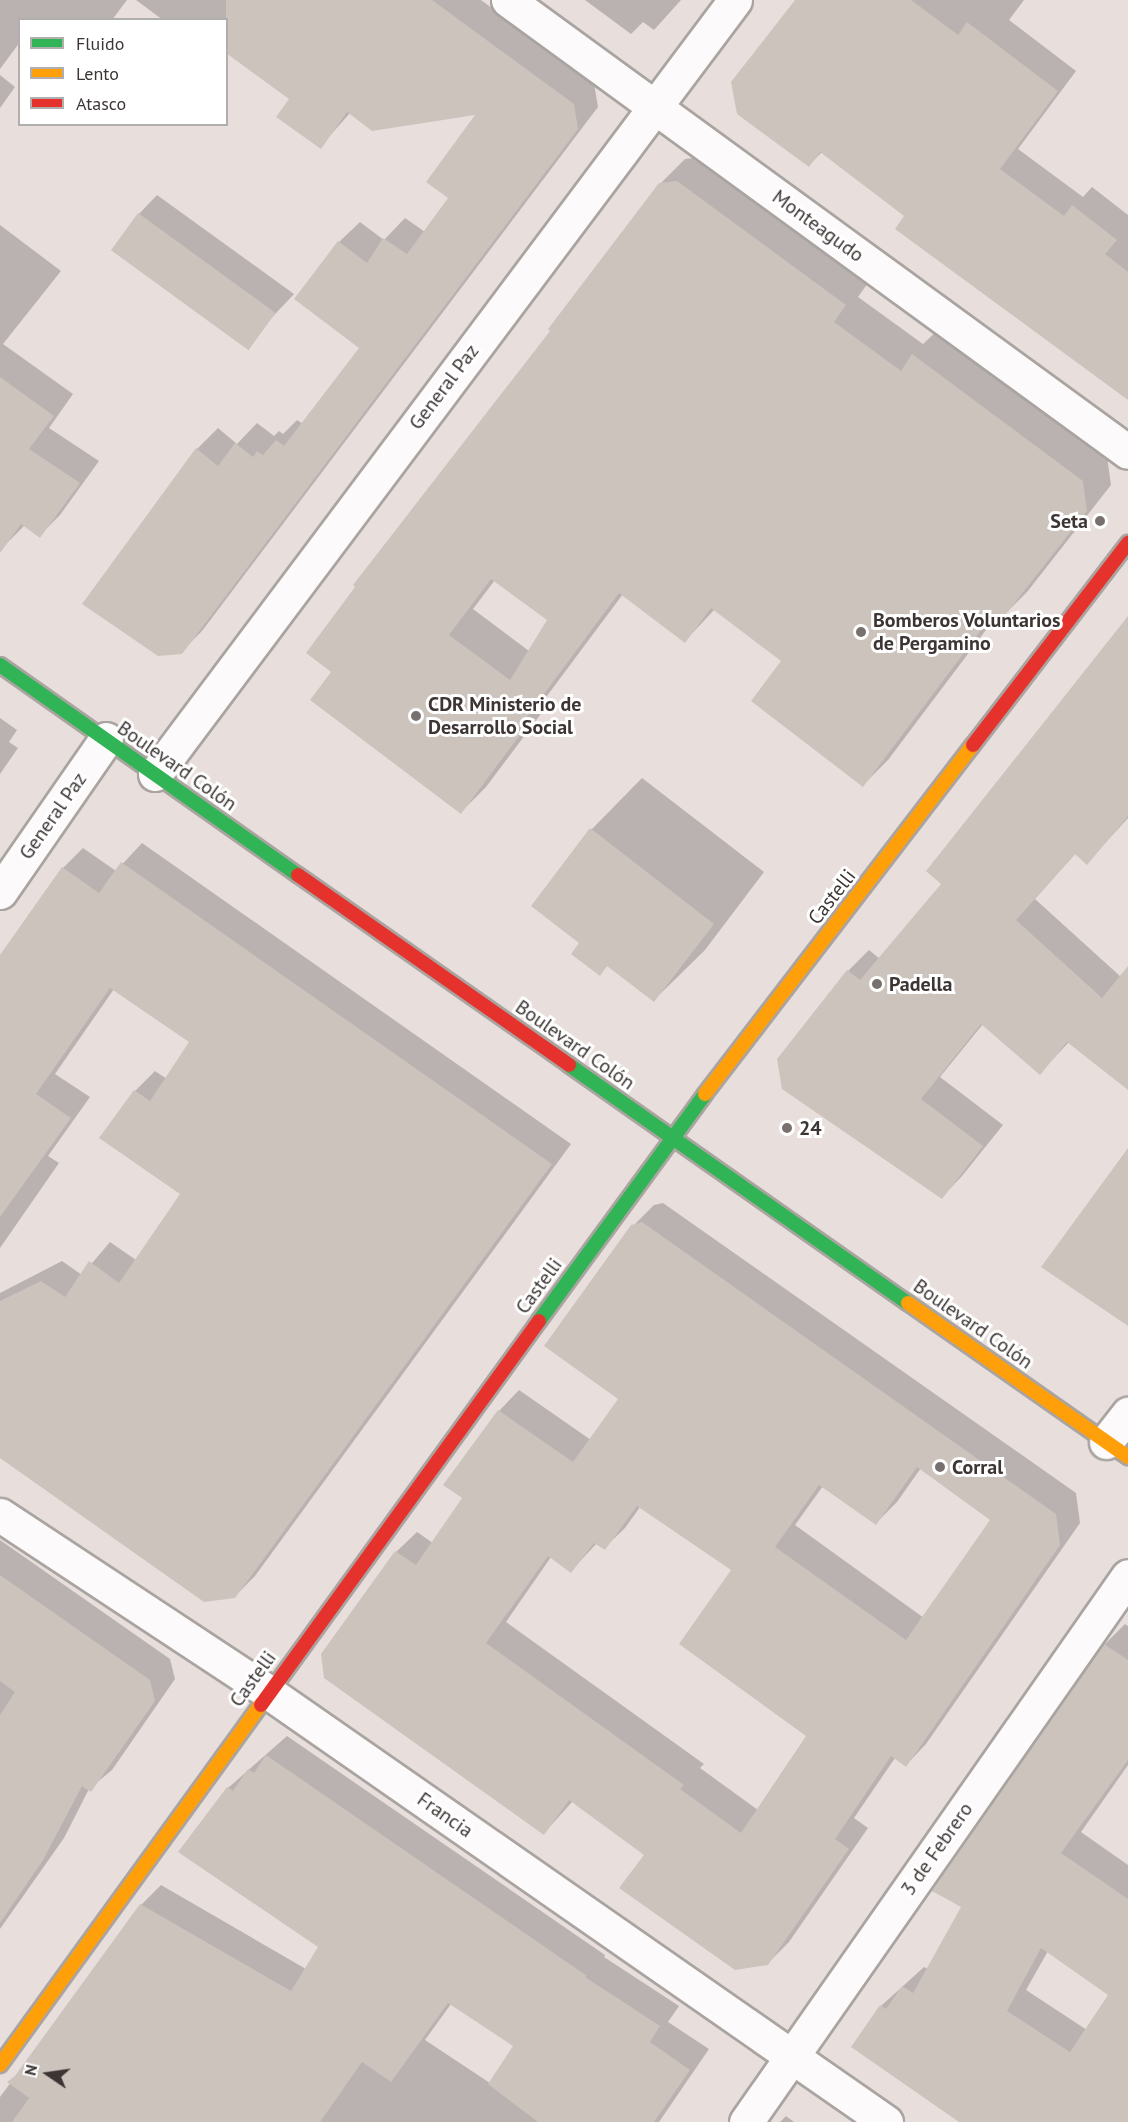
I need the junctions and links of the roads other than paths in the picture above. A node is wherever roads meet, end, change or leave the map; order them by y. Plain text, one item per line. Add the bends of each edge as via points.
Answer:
1 (508, 0) edge
2 (735, 0) edge
3 (654, 106) junction
4 (1128, 452) edge
5 (1128, 543) edge
6 (0, 665) edge
7 (106, 739) junction
8 (155, 774) junction
9 (0, 892) edge
10 (672, 1137) junction
11 (1128, 1414) edge
12 (1117, 1450) edge
13 (0, 1515) edge
14 (1128, 1576) edge
15 (268, 1692) junction
16 (791, 2056) junction
17 (0, 2065) edge
18 (746, 2122) edge
19 (886, 2122) edge

1 - 3 street, Monteagudo
2 - 3 street, General Paz
3 - 4 street, Monteagudo
3 - 8 street, General Paz
5 - 10 street, Castelli
6 - 7 street, Boulevard Colón
7 - 8 street, Boulevard Colón
7 - 9 street, General Paz
8 - 10 street, Boulevard Colón
10 - 12 street, Boulevard Colón
10 - 15 street, Castelli
11 - 12 street
13 - 15 street, Francia
14 - 16 street, 3 de Febrero
15 - 16 street, Francia
15 - 17 street, Castelli
16 - 18 street, 3 de Febrero
16 - 19 street, Francia

